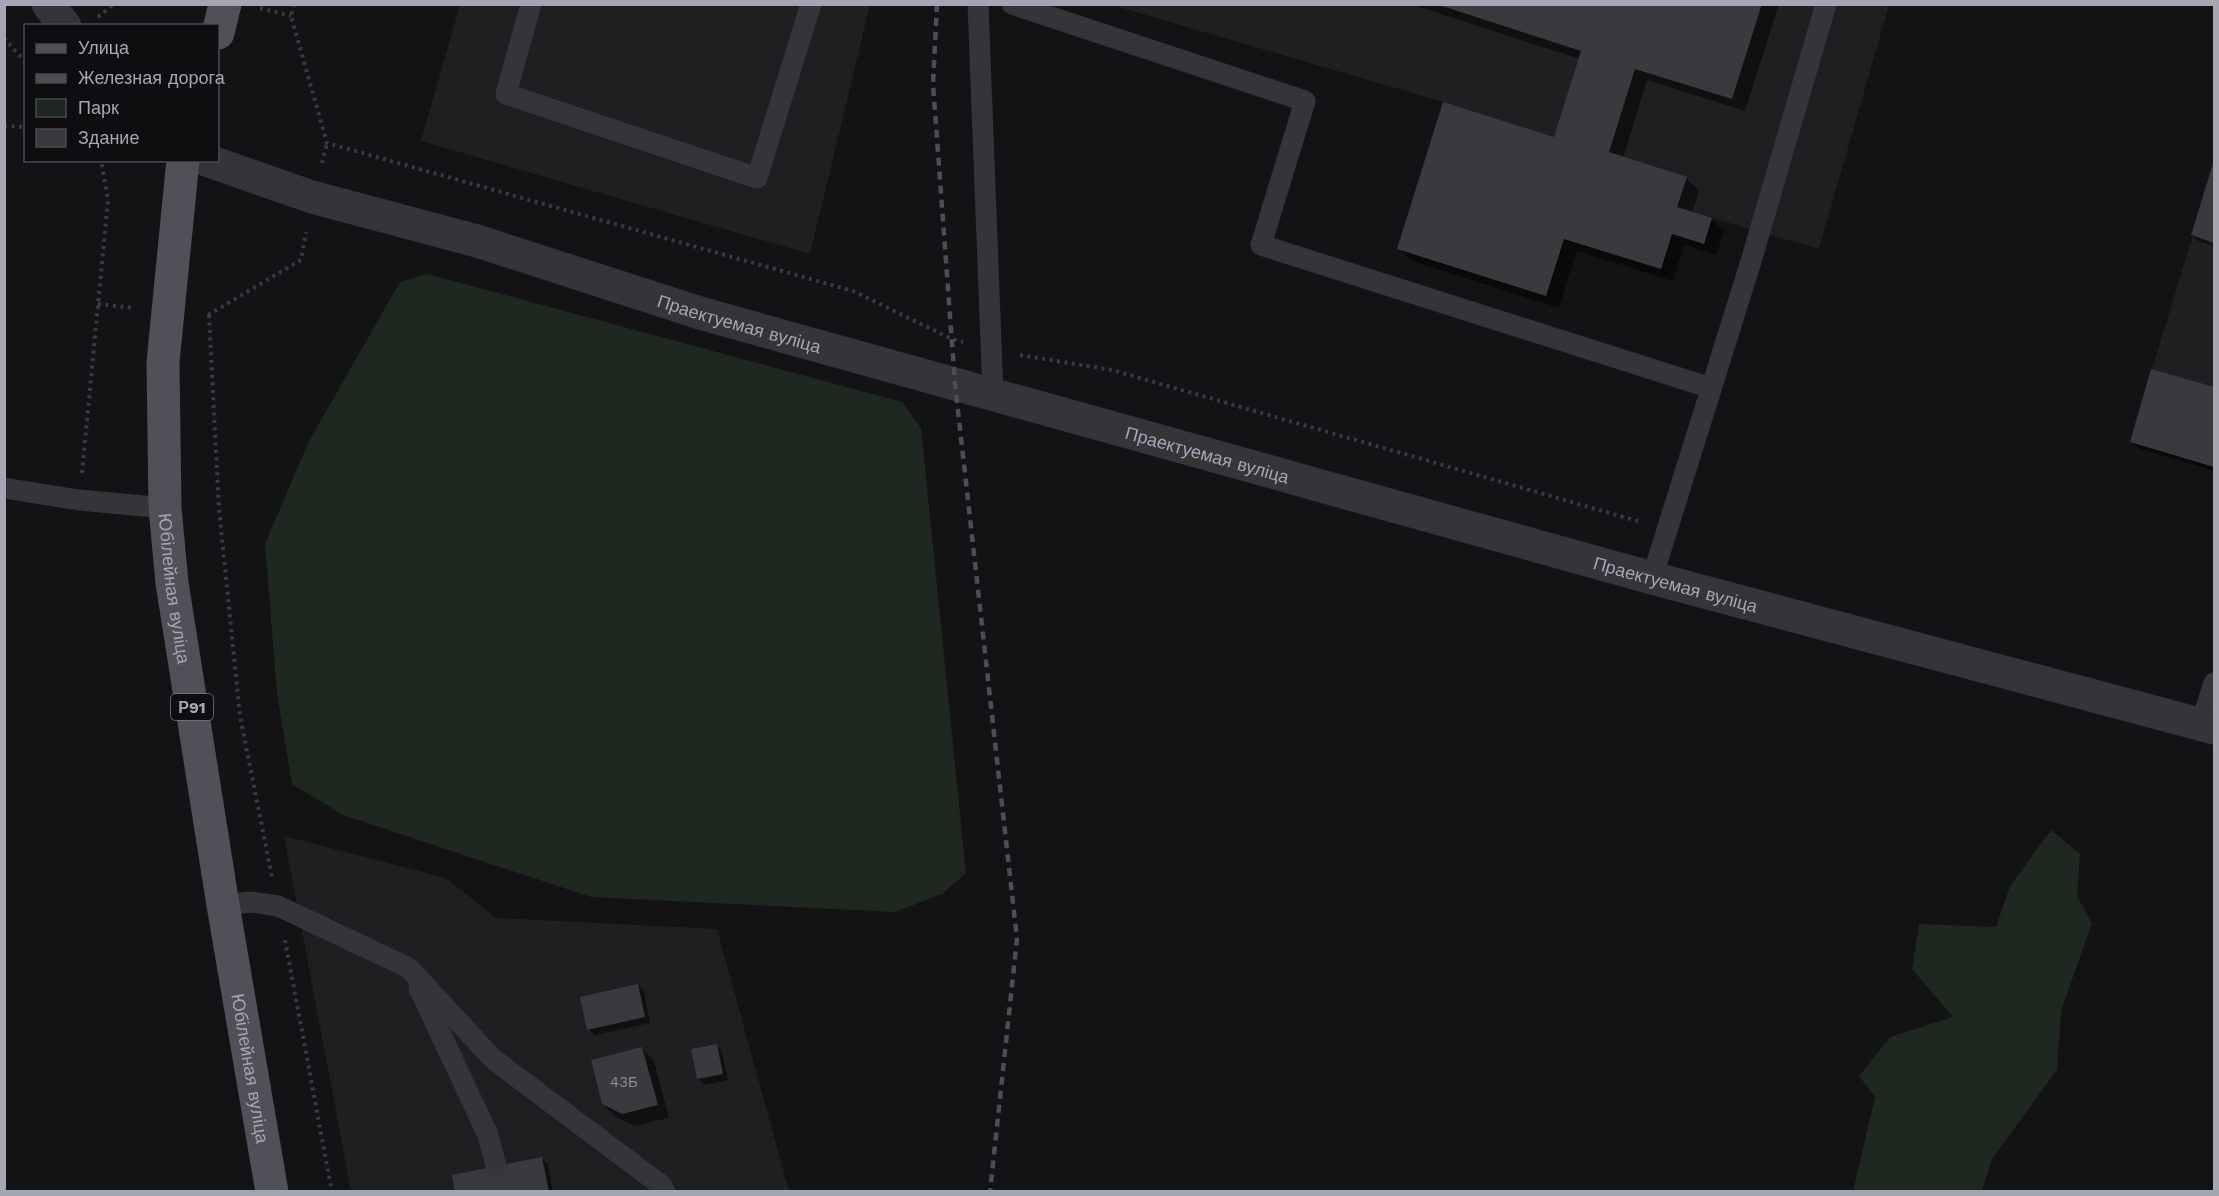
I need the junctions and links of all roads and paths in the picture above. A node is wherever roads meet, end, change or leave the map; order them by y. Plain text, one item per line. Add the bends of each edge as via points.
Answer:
1 (48, 4) edge
2 (225, 4) edge
3 (294, 4) edge
4 (531, 4) edge
5 (811, 4) edge
6 (978, 4) edge
7 (1012, 4) edge
8 (1826, 4) edge
9 (258, 7) dead end
10 (291, 16) junction
11 (63, 24) edge
12 (219, 29) edge
13 (4, 38) edge
14 (24, 61) edge
15 (4, 126) edge
16 (24, 127) edge
17 (327, 144) junction
18 (101, 162) edge
19 (183, 162) edge
20 (212, 162) edge
21 (312, 197) junction
22 (98, 304) junction
23 (168, 311) junction
24 (209, 315) junction
25 (992, 350) junction
26 (1711, 388) junction
27 (993, 395) junction
28 (4, 488) edge
29 (79, 500) junction
30 (165, 508) junction
31 (1667, 529) junction
32 (1652, 578) junction
33 (2214, 683) edge
34 (2208, 726) edge
35 (223, 905) junction
36 (278, 906) junction
37 (409, 968) junction
38 (496, 1166) dead end
39 (272, 1191) edge
40 (332, 1191) edge
41 (665, 1191) edge

1 - 11 street
2 - 12 main road
3 - 10 path
4 - 5 lane via 506,94 756,178
6 - 25 lane
7 - 26 lane via 1305,101 1261,245
8 - 26 lane
9 - 10 path
10 - 17 path
13 - 14 path
15 - 16 path
17 - 21 path
17 - 25 path via 854,291 952,339
18 - 22 path via 108,200
19 - 23 main road, Юбілейная вуліца / Р91
20 - 21 street, Праектуемая вуліца
21 - 24 path via 301,260
21 - 27 street, Праектуемая вуліца via 477,242 700,313
22 - 23 path
22 - 29 path
23 - 24 path
23 - 30 main road, Юбілейная вуліца / Р91 via 163,362
24 - 36 path via 219,509 240,716
25 - 27 lane
25 - 31 path via 1112,370
26 - 31 lane
27 - 32 street, Праектуемая вуліца
28 - 29 lane
29 - 30 lane
30 - 35 main road, Юбілейная вуліца / Р91 via 172,583
31 - 32 lane
32 - 34 street, Праектуемая вуліца
33 - 34 lane
35 - 36 lane via 251,902
35 - 39 main road, Юбілейная вуліца / Р91
36 - 37 lane
36 - 40 path
37 - 38 lane via 488,1135
37 - 41 lane via 492,1059

